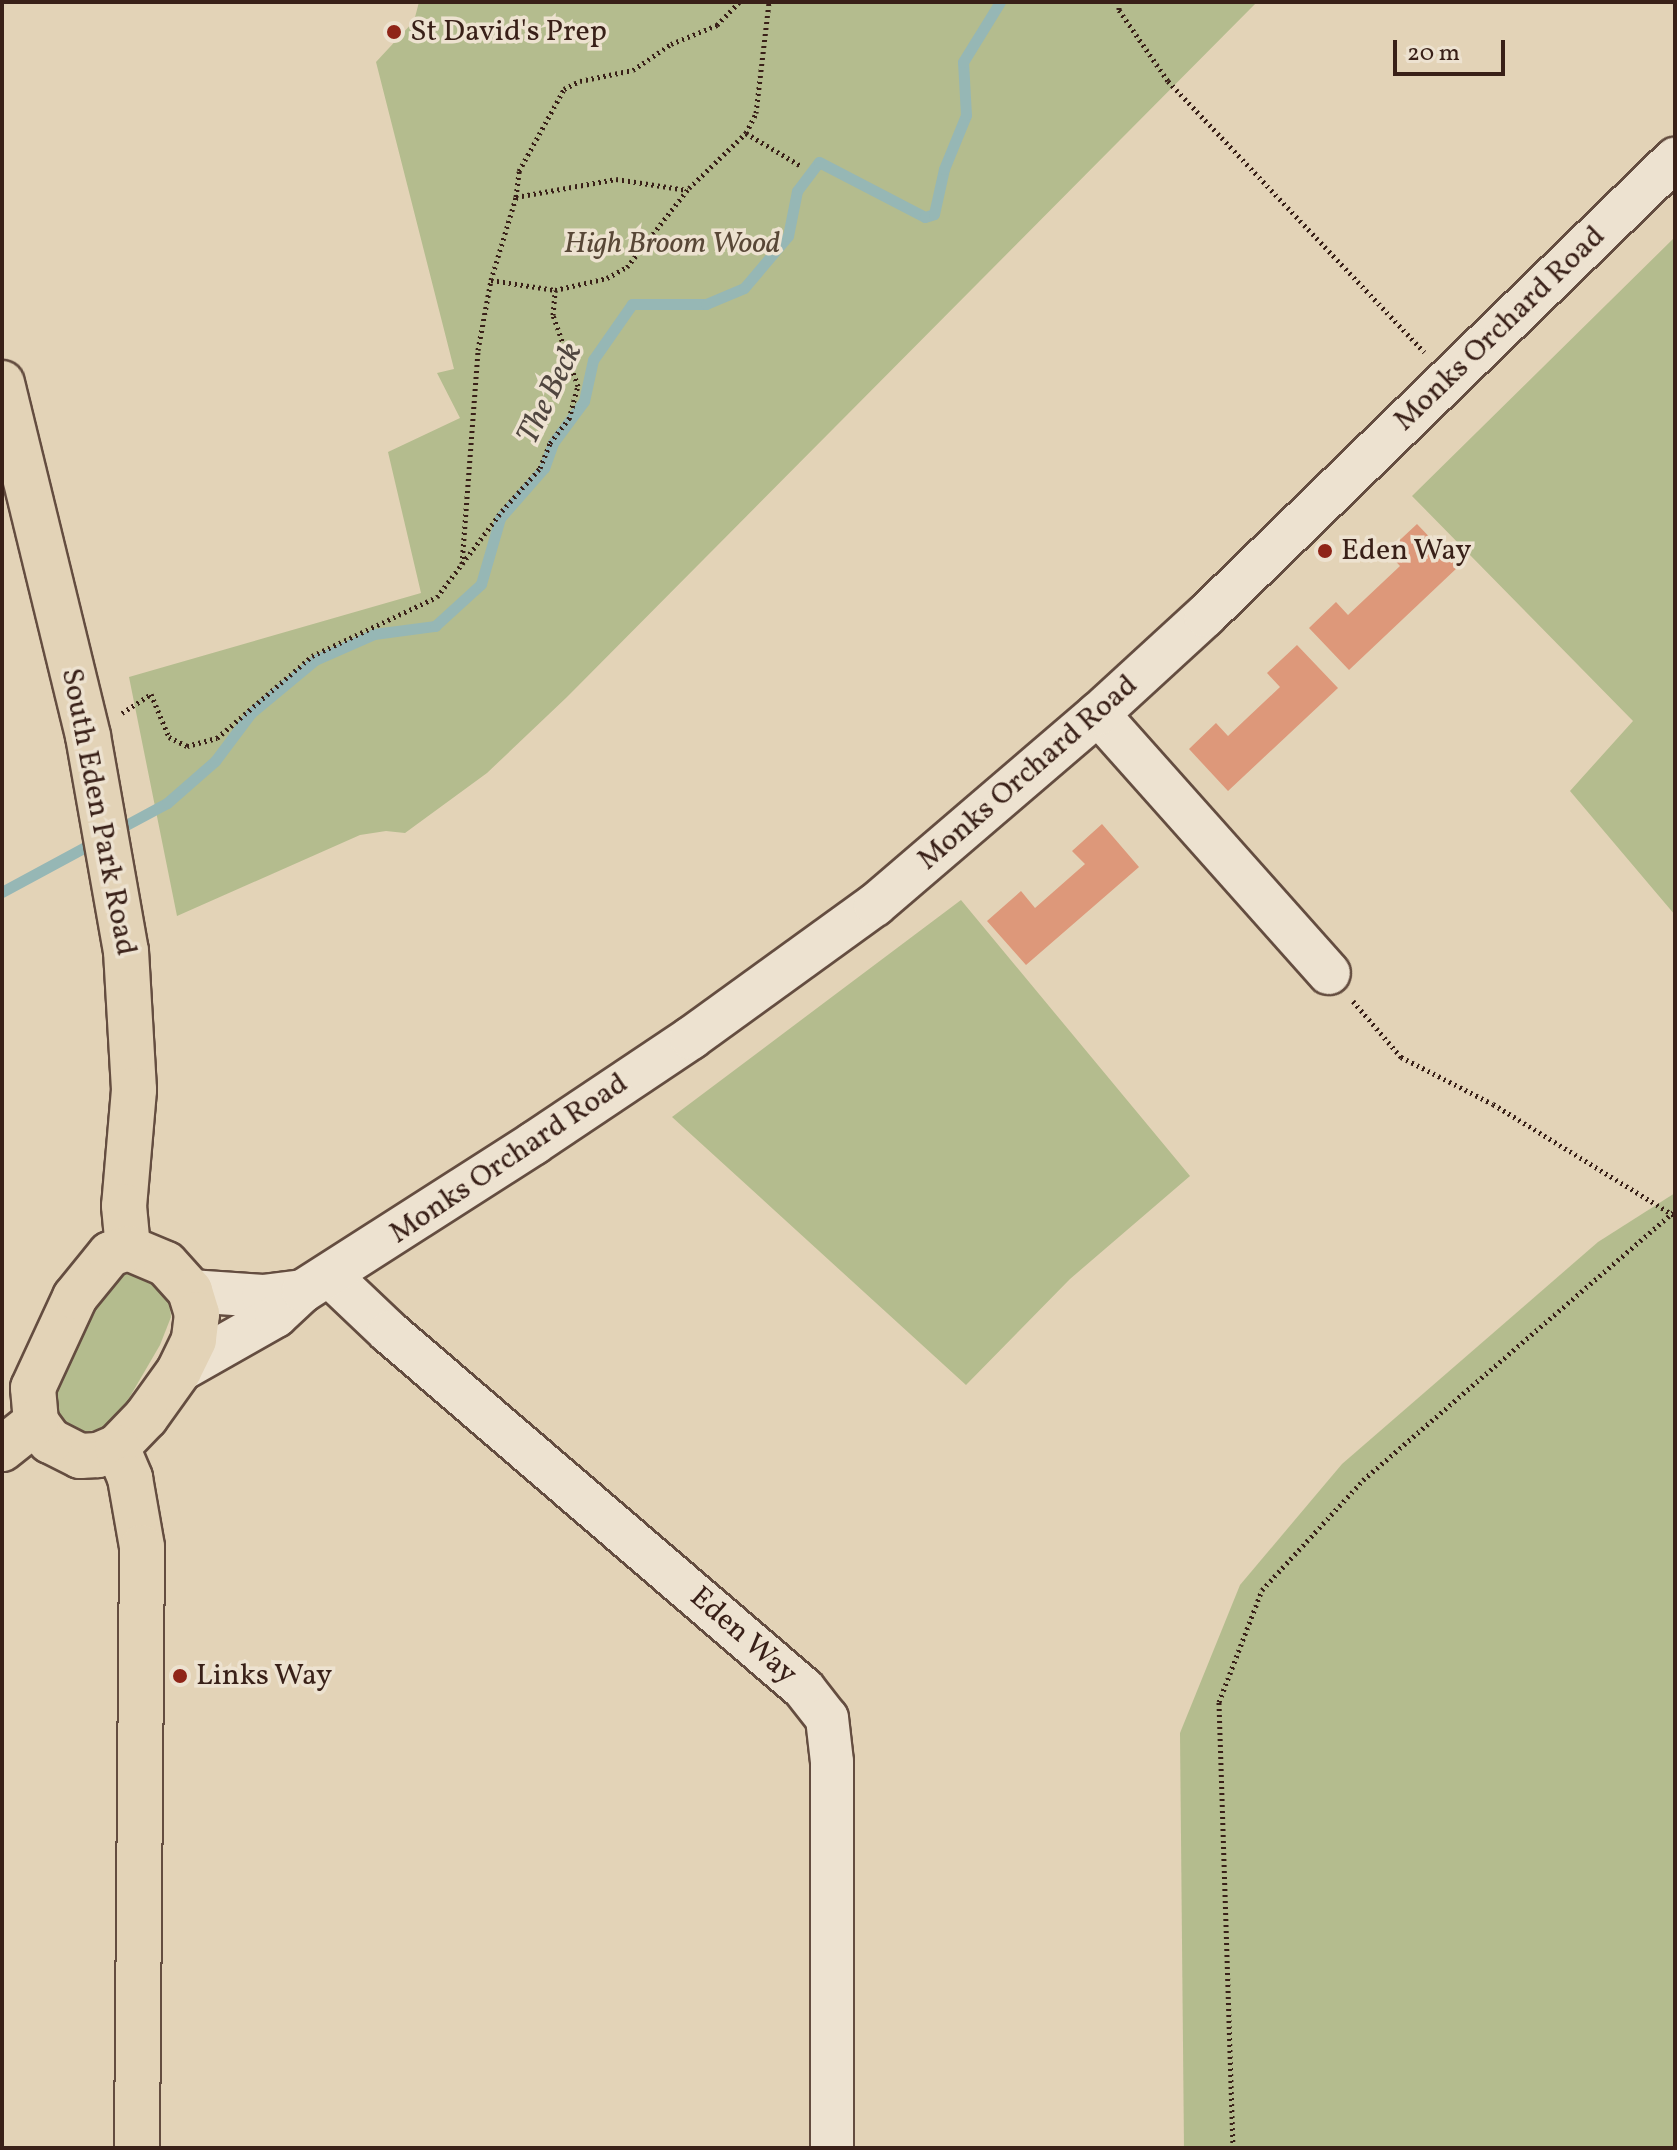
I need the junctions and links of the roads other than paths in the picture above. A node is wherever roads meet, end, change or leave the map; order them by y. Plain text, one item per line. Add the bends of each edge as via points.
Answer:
1 (1675, 159) edge
2 (2, 383) edge
3 (1098, 714) junction
4 (1329, 973) road end
5 (128, 1248) junction
6 (317, 1284) junction
7 (190, 1291) junction
8 (179, 1371) junction
9 (36, 1422) junction
10 (117, 1447) junction
11 (2, 1449) edge
12 (137, 2148) edge
13 (832, 2148) edge

1 - 3 street, Monks Orchard Road
2 - 5 main road, South Eden Park Road via 88,736 114,876 133,1026 124,1206
3 - 4 street
3 - 6 street, Monks Orchard Road via 949,844 828,939 691,1038
5 - 7 main road via 166,1264
5 - 9 main road via 110,1254 75,1297 33,1388
6 - 7 street, Monks Orchard Road via 263,1296
6 - 8 street, Monks Orchard Road via 276,1316
6 - 13 street, Eden Way via 389,1332 804,1689 827,1718 832,1762
7 - 8 main road via 197,1314 194,1340
8 - 10 main road
9 - 10 main road via 50,1441 80,1456
9 - 11 main road
10 - 12 main road via 130,1478 142,1547

